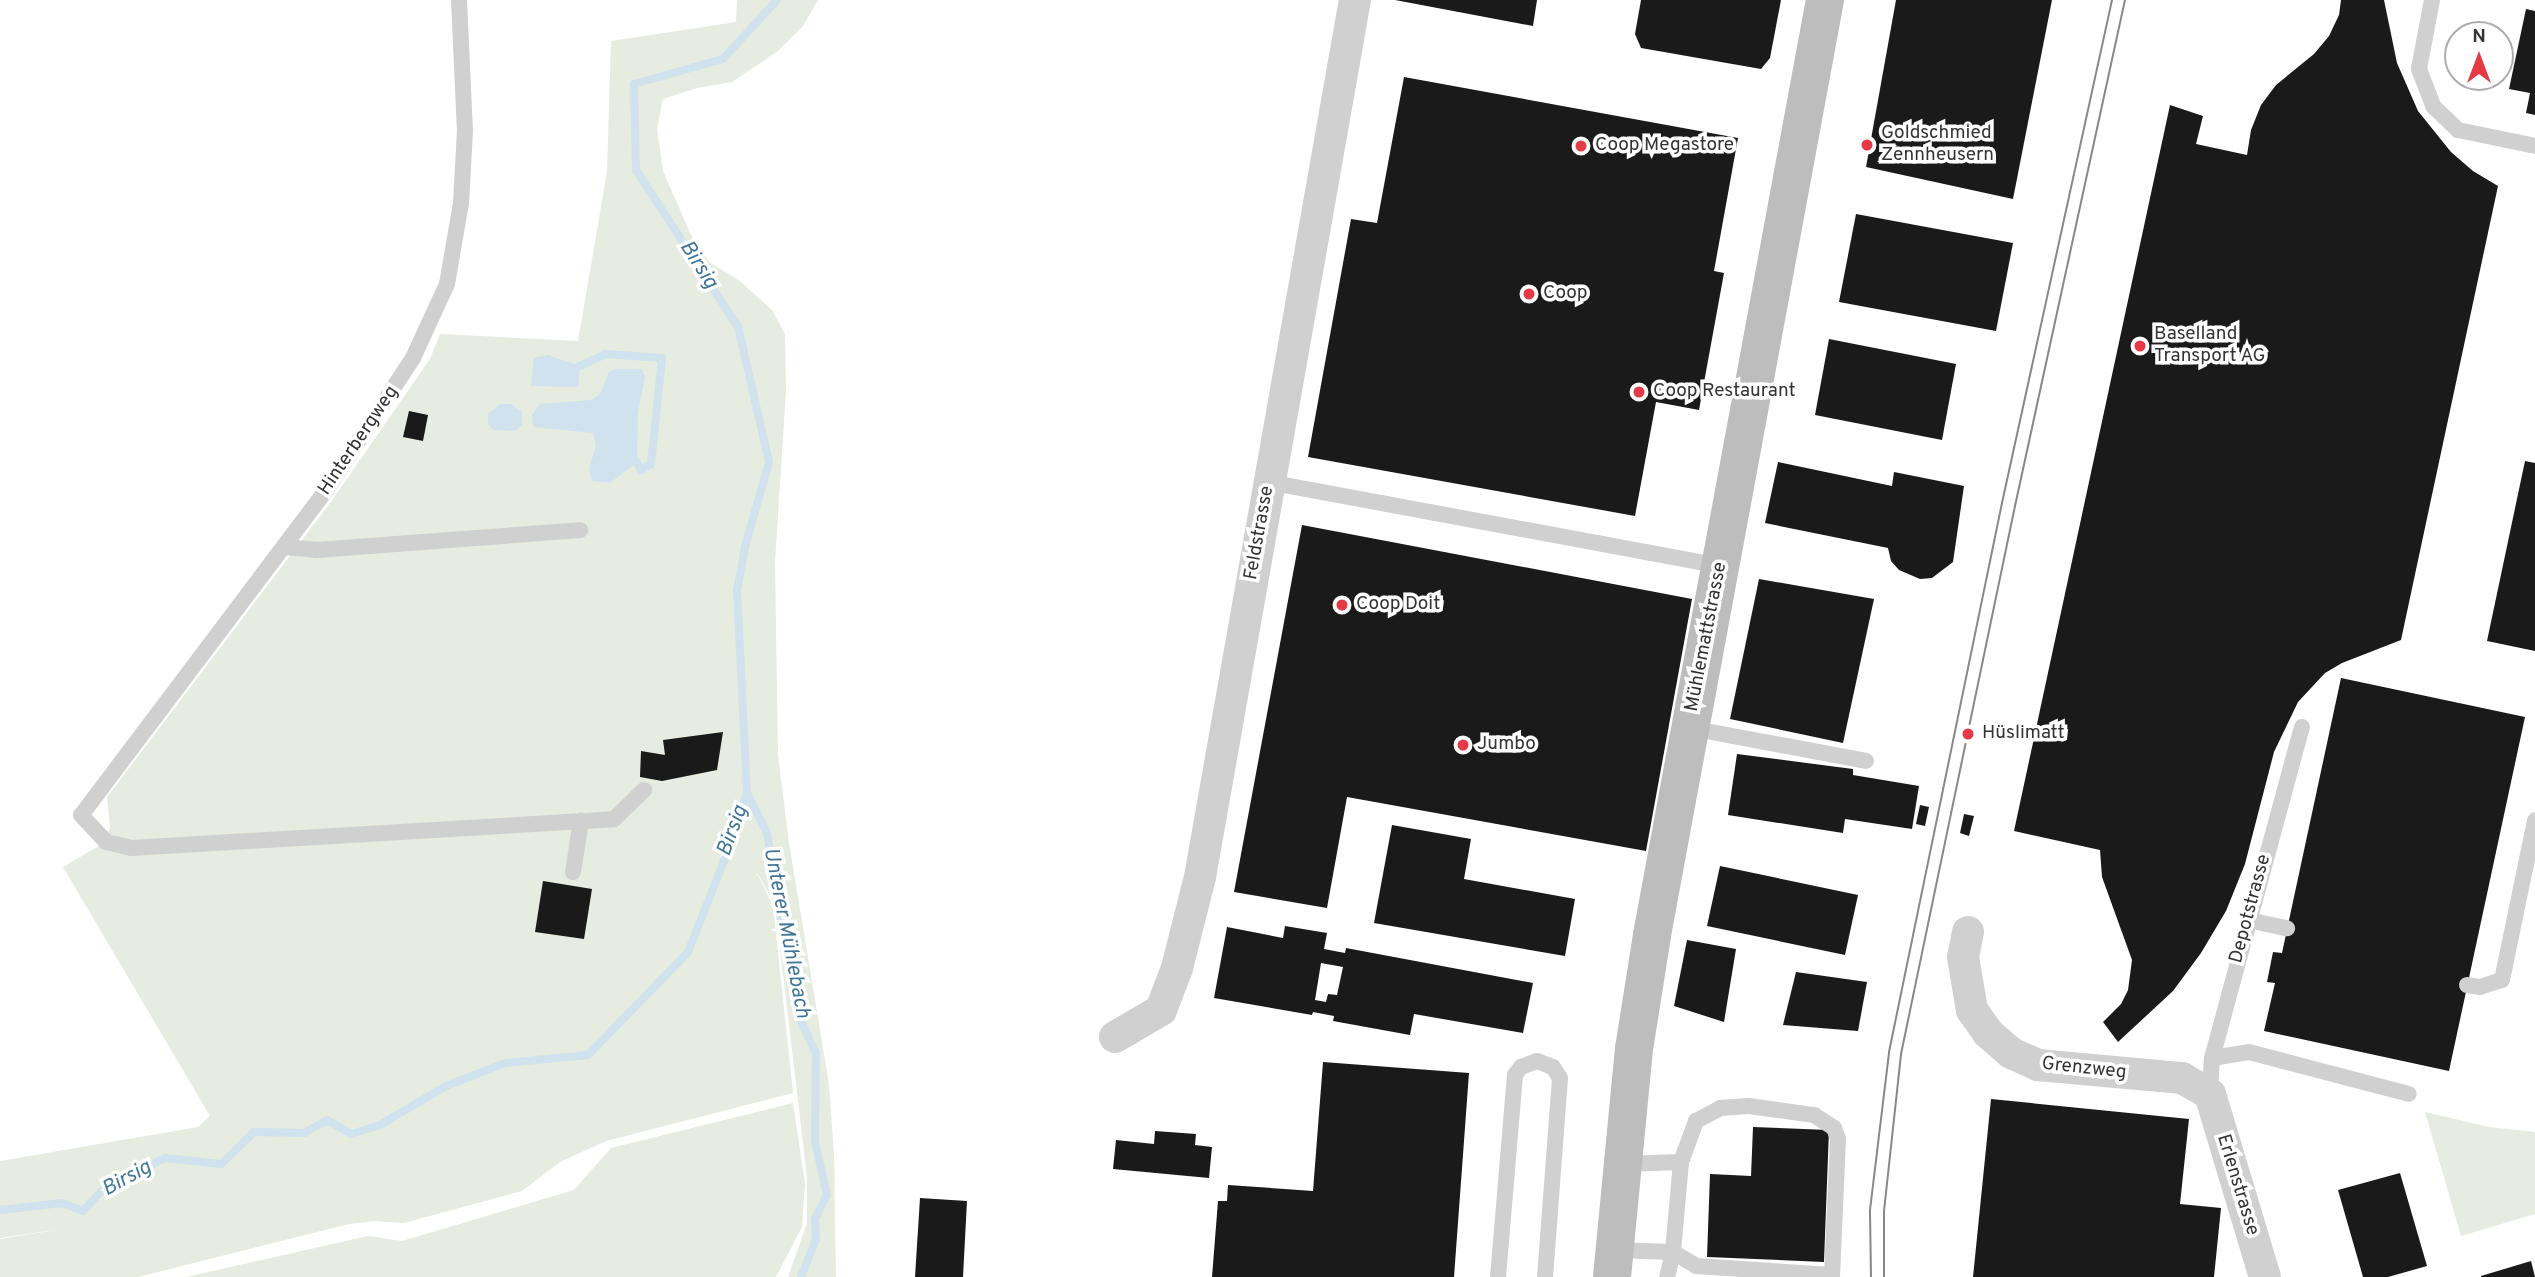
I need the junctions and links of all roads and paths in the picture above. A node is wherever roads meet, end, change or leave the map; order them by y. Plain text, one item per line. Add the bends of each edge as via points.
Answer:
1 (459, 0) edge
2 (1355, 0) edge
3 (1825, 0) edge
4 (2432, 0) edge
5 (2535, 146) edge
6 (1268, 482) junction
7 (580, 530) dead end
8 (284, 547) junction
9 (1720, 566) junction
10 (2302, 727) dead end
11 (1690, 728) junction
12 (1867, 761) dead end
13 (644, 790) dead end
14 (2535, 820) edge
15 (581, 821) junction
16 (573, 872) dead end
17 (2248, 920) junction
18 (2287, 928) dead end
19 (1968, 932) dead end
20 (2467, 985) dead end
21 (1115, 1037) dead end
22 (2212, 1058) junction
23 (2210, 1094) junction
24 (2409, 1094) dead end
25 (1681, 1162) junction
26 (1622, 1164) junction
27 (1673, 1252) junction
28 (1613, 1264) edge
29 (1832, 1276) edge
30 (1499, 1277) edge
31 (1545, 1277) edge
32 (1667, 1277) edge
33 (2265, 1277) edge

1 - 8 lane, Hinterbergweg via 465,130 461,203 447,284 413,358
2 - 6 street, Feldstrasse
3 - 9 main road, Mühlemattstrasse
4 - 5 lane via 2419,69 2434,106 2458,130
6 - 9 lane
6 - 21 street, Feldstrasse via 1200,877 1177,968 1161,1010
7 - 8 lane via 316,550
8 - 15 lane, Hinterbergweg via 81,814 106,842 131,848
9 - 11 main road, Mühlemattstrasse
10 - 17 lane, Depotstrasse
11 - 12 lane
11 - 26 main road, Mühlemattstrasse via 1636,1036
13 - 15 lane via 614,819
14 - 20 lane via 2502,979 2480,987
15 - 16 lane
17 - 18 lane
17 - 22 lane, Depotstrasse
19 - 23 street, Grenzweg via 1963,957 1972,1010 1988,1033 2011,1053 2038,1065 2182,1079
22 - 23 lane, Depotstrasse
22 - 24 lane via 2249,1052
23 - 33 street, Erlenstrasse
25 - 26 lane
25 - 27 lane
25 - 29 lane via 1696,1121 1720,1108 1749,1106 1814,1115 1834,1128 1838,1139
26 - 28 main road, Mühlemattstrasse
27 - 28 lane
27 - 29 lane via 1696,1266
27 - 32 lane
30 - 31 lane via 1515,1075 1521,1067 1537,1061 1553,1067 1560,1079

